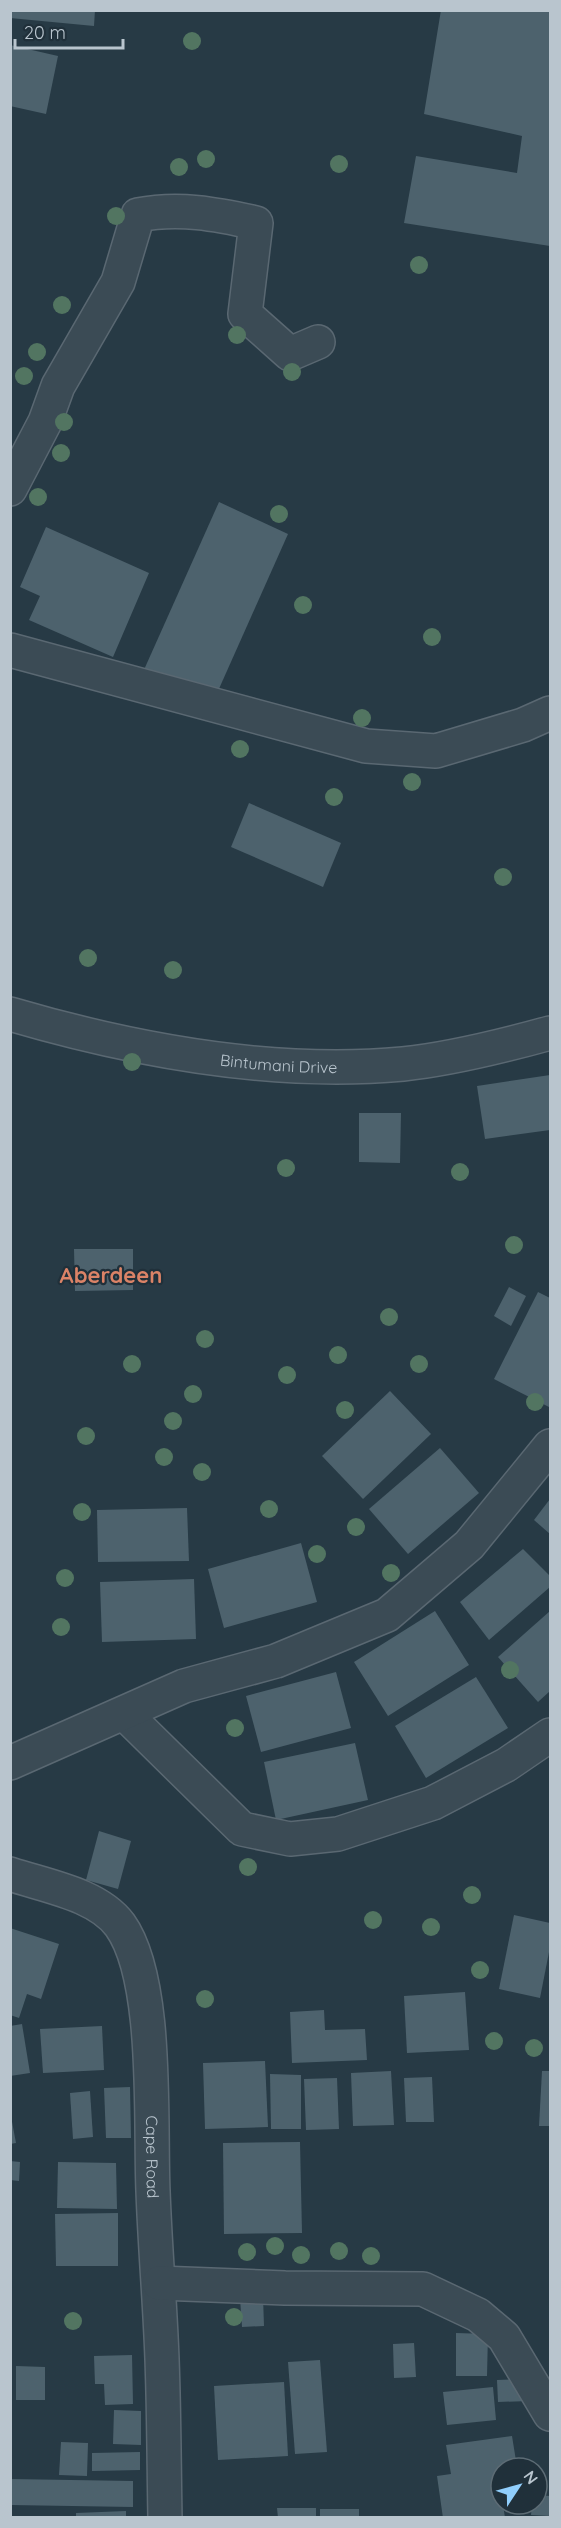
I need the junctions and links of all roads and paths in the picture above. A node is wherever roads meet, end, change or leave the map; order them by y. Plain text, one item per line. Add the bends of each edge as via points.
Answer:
1 (318, 342) dead end
2 (10, 489) edge
3 (10, 650) edge
4 (550, 713) edge
5 (10, 1014) edge
6 (550, 1033) edge
7 (550, 1446) edge
8 (125, 1714) junction
9 (550, 1735) edge
10 (10, 1763) edge
11 (10, 1874) edge
12 (159, 2283) junction
13 (550, 2414) edge
14 (165, 2517) edge

1 - 2 street via 290,354 245,314 256,223 205,212 166,210 138,215 118,282 58,386 45,422
3 - 4 street via 366,746 436,751
5 - 6 street, Bintumani Drive via 63,1029 212,1059 292,1066 404,1064
7 - 8 street via 469,1545 387,1614 276,1661 184,1686
8 - 9 street via 242,1829 290,1839 338,1834 433,1803 506,1766
8 - 10 street
11 - 12 street, Cape Road via 103,1909 118,1922 136,1953 149,2058
12 - 13 street via 423,2289 478,2315 504,2337
12 - 14 street, Cape Road

